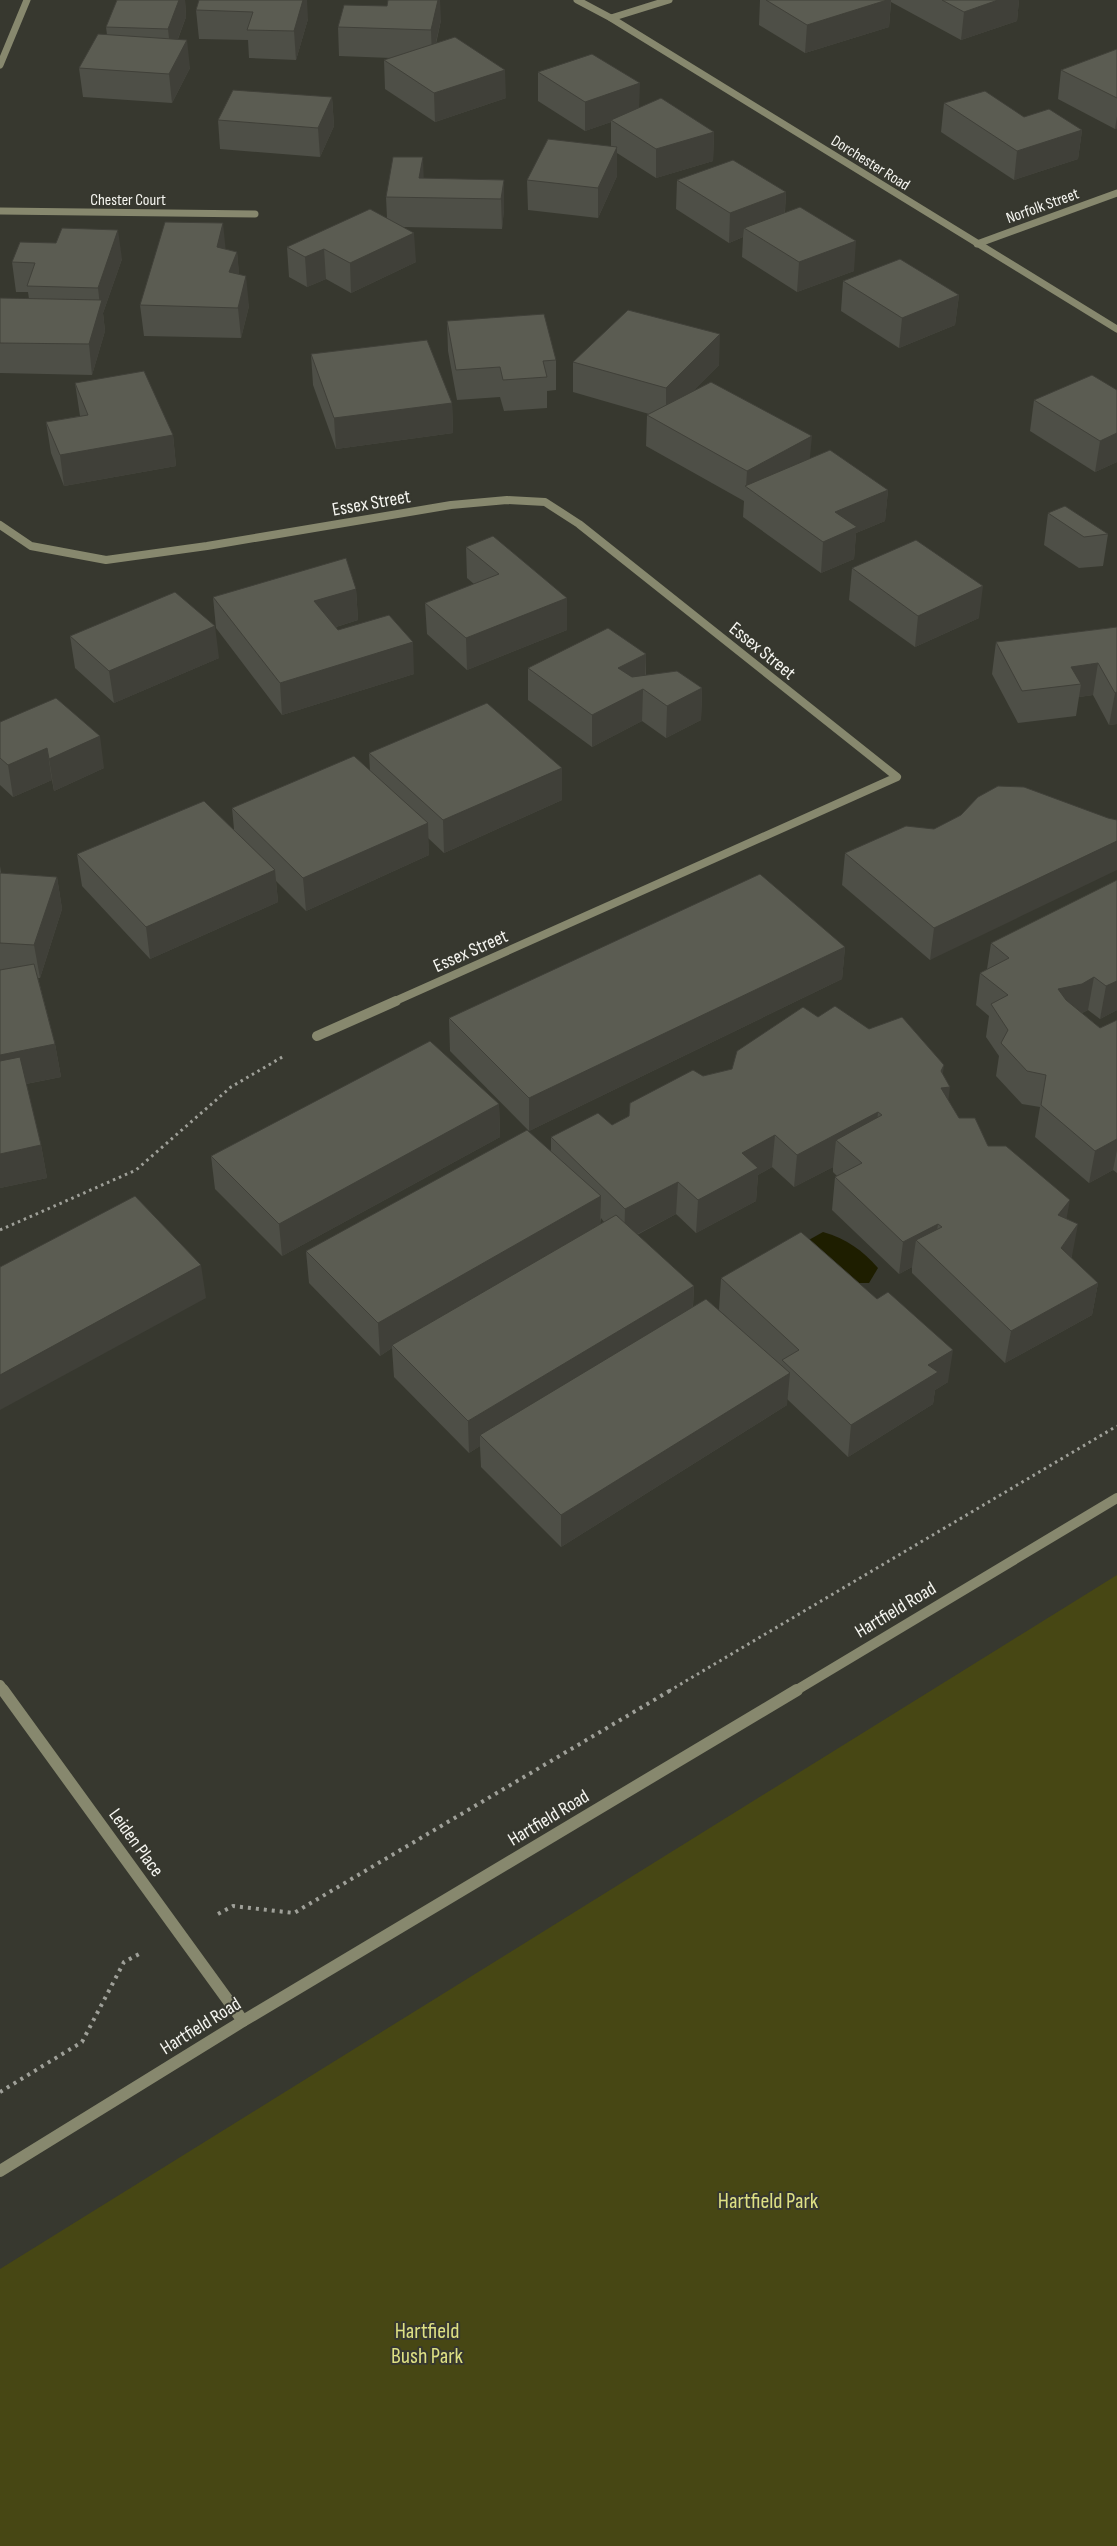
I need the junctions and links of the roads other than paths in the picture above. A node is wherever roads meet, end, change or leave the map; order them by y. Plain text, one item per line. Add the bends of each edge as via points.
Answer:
1 (27, 0) edge
2 (577, 0) edge
3 (669, 0) edge
4 (611, 18) junction
5 (0, 65) edge
6 (1117, 193) edge
7 (0, 211) edge
8 (255, 214) dead end
9 (977, 244) junction
10 (1117, 329) edge
11 (0, 526) edge
12 (317, 1036) road end
13 (1117, 1498) edge
14 (0, 1684) edge
15 (243, 2021) junction
16 (0, 2171) edge

1 - 5 street
2 - 4 street, Dorchester Road
3 - 4 street
4 - 9 street, Dorchester Road
6 - 9 street, Norfolk Street
7 - 8 street, Chester Court
9 - 10 street, Dorchester Road
11 - 12 street, Essex Street via 31,546 106,560 451,505 507,500 545,502 579,524 897,777
13 - 15 street, Hartfield Road
14 - 15 street, Leiden Place
15 - 16 street, Hartfield Road

